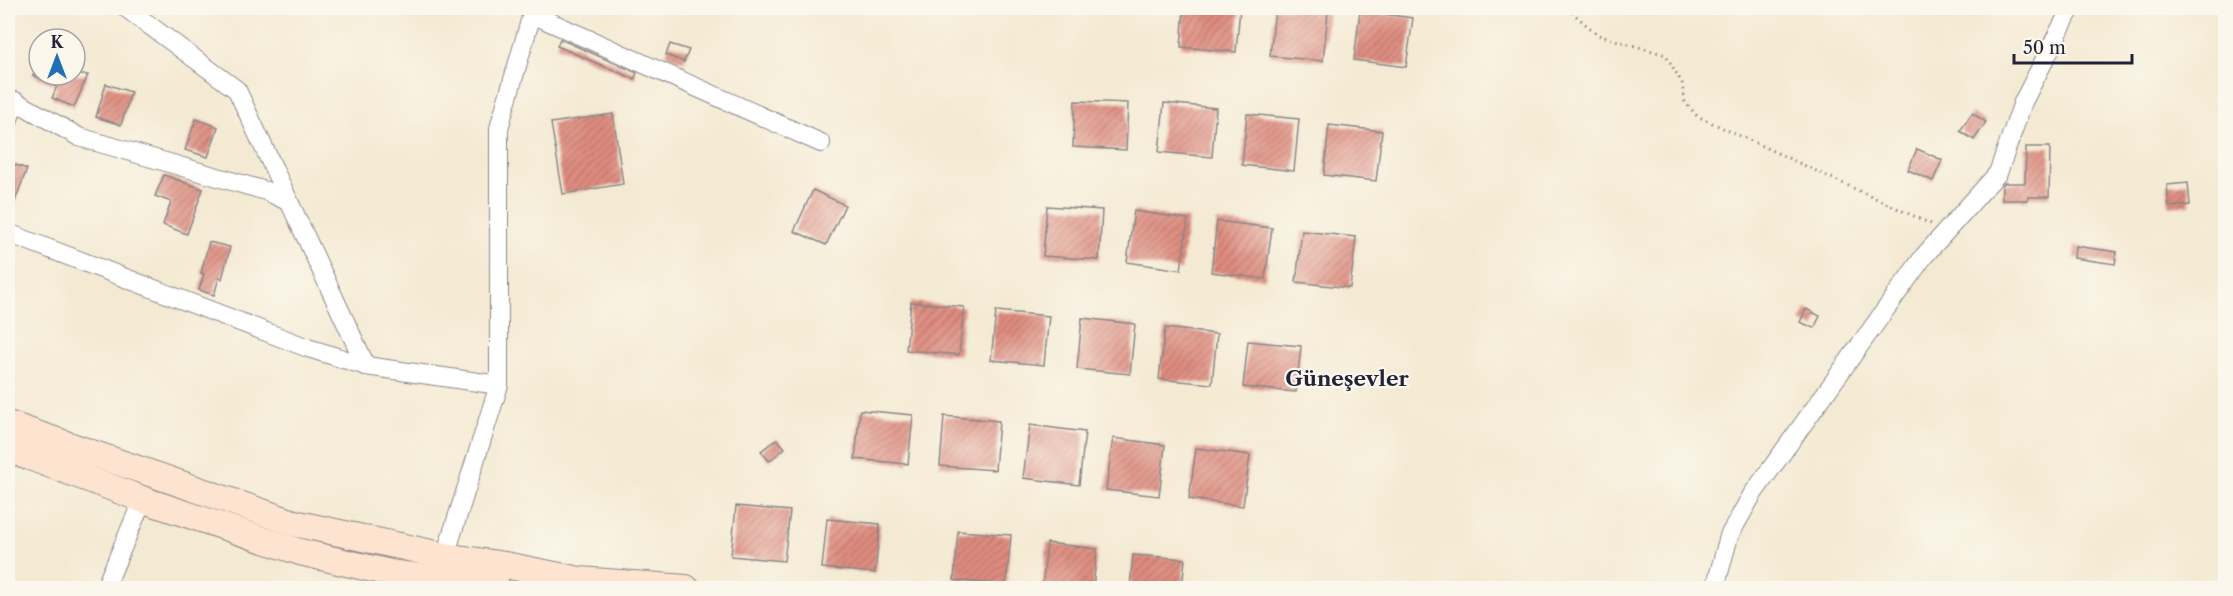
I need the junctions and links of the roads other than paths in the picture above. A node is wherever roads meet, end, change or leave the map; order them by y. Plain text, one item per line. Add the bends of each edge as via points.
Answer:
1 (126, 8) edge
2 (2071, 8) edge
3 (534, 11) edge
4 (8, 122) edge
5 (821, 143) dead end
6 (289, 202) junction
7 (8, 233) edge
8 (366, 366) junction
9 (499, 385) junction
10 (8, 424) edge
11 (8, 449) edge
12 (143, 499) junction
13 (446, 556) junction
14 (105, 588) edge
15 (498, 588) edge
16 (686, 588) edge
17 (1715, 588) edge

1 - 6 street via 237,90
2 - 17 street via 2023,102 1998,173 1924,256 1752,495 1729,536
3 - 5 street
3 - 9 street via 499,128
4 - 6 street via 15,101 79,137 266,191
6 - 8 street
7 - 8 street via 308,348
8 - 9 street
9 - 13 street
10 - 13 main road via 294,523
11 - 12 main road
12 - 14 street
12 - 15 main road via 300,552 390,573
13 - 16 main road via 580,580

